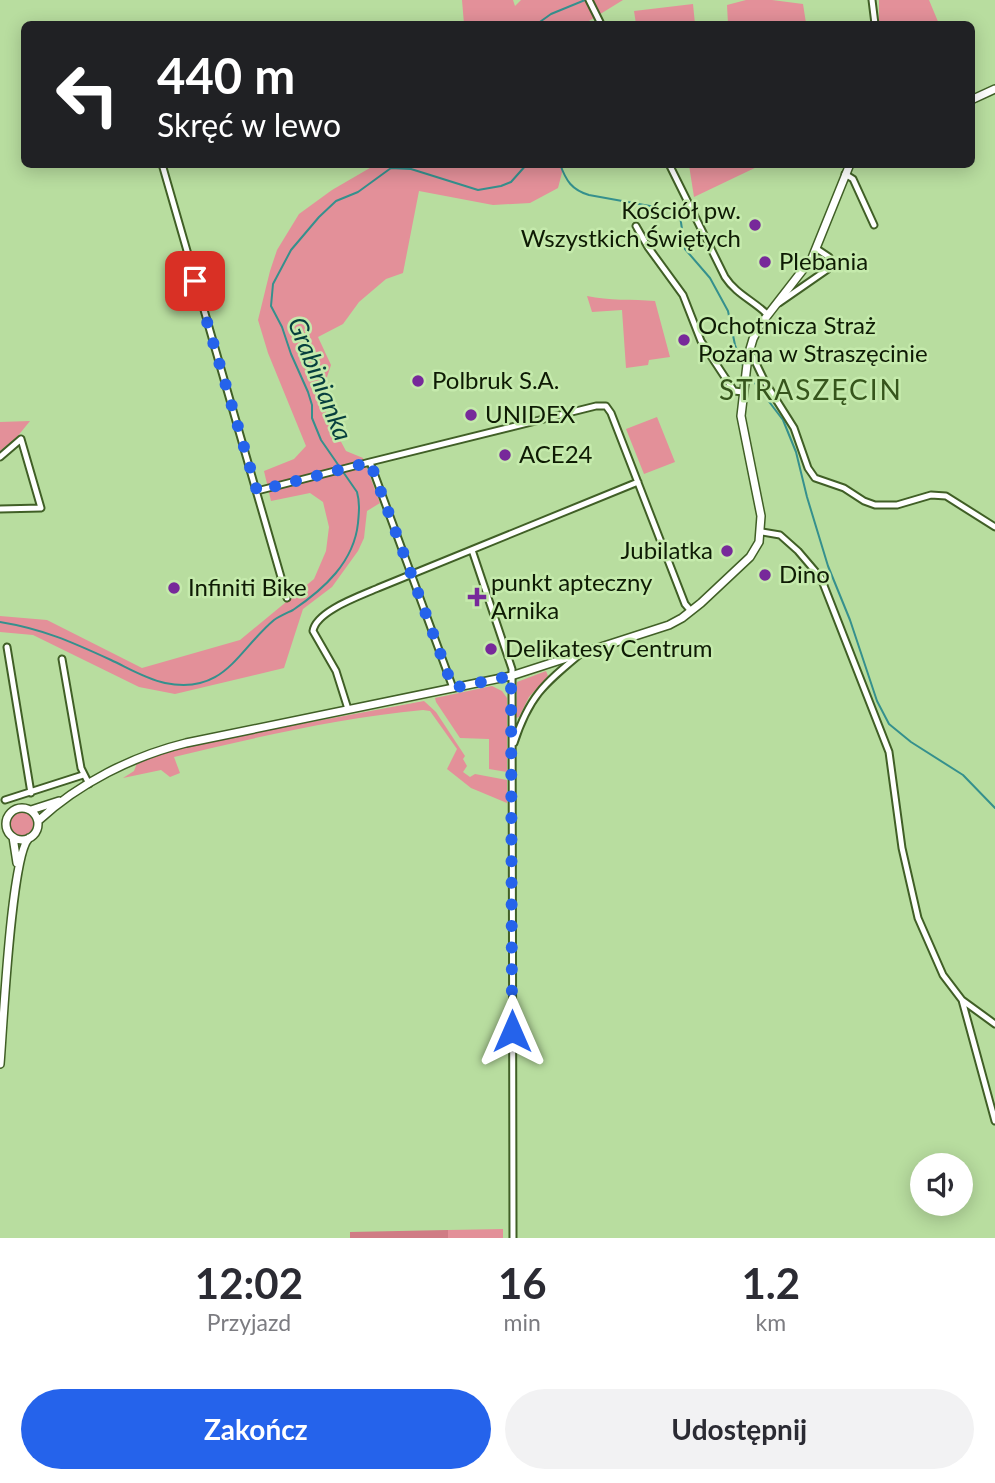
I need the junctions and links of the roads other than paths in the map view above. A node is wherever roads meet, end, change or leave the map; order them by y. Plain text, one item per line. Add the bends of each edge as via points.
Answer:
1 (589, 0) edge
2 (872, 0) edge
3 (600, 21) edge
4 (875, 21) edge
5 (995, 89) edge
6 (975, 98) edge
7 (163, 168) edge
8 (671, 168) edge
9 (848, 168) edge
10 (845, 174) junction
11 (874, 225) dead end
12 (636, 226) dead end
13 (817, 249) junction
14 (777, 304) junction
15 (768, 315) junction
16 (747, 359) junction
17 (743, 390) junction
18 (0, 457) edge
19 (370, 462) junction
20 (638, 482) junction
21 (257, 491) junction
22 (0, 509) edge
23 (995, 527) edge
24 (762, 533) junction
25 (472, 550) junction
26 (411, 575) junction
27 (287, 597) dead end
28 (691, 611) junction
29 (8, 647) dead end
30 (581, 654) junction
31 (62, 659) dead end
32 (511, 676) junction
33 (453, 688) junction
34 (348, 709) junction
35 (512, 750) junction
36 (83, 775) junction
37 (89, 784) junction
38 (31, 793) junction
39 (62, 799) junction
40 (5, 800) dead end
41 (31, 810) junction
42 (0, 811) edge
43 (10, 812) junction
44 (38, 821) junction
45 (3, 822) edge
46 (13, 837) junction
47 (29, 838) junction
48 (18, 867) junction
49 (962, 1000) junction
50 (995, 1024) edge
51 (0, 1064) edge
52 (995, 1121) edge
53 (513, 1238) edge

1 - 3 street
2 - 4 street
5 - 6 street
7 - 21 street
8 - 15 street via 725,277
9 - 10 street
10 - 11 street via 853,179
10 - 13 street
12 - 17 street via 683,295 704,346 734,391
13 - 14 street
13 - 14 street via 829,257 828,269
14 - 15 street
15 - 16 street
16 - 17 street
16 - 23 street via 756,361 794,428 815,478 874,505 946,496
17 - 24 street via 742,426
18 - 22 street via 21,439 41,508
19 - 20 street via 602,404 609,409
19 - 21 street
19 - 26 street
20 - 25 street
20 - 28 street
21 - 27 street
24 - 28 street via 750,556
24 - 49 street via 780,535 789,542 825,587 889,752 902,848 918,918 943,975
25 - 26 street
25 - 32 street
26 - 33 street
26 - 34 street via 340,605 313,627 337,672
28 - 30 street via 669,625
29 - 38 street
30 - 32 street
30 - 35 street via 535,696
31 - 36 street
32 - 33 street
32 - 35 street
33 - 34 street
34 - 37 street via 170,747 123,764
35 - 53 street
36 - 37 street
36 - 38 street
37 - 39 street
38 - 40 street
39 - 41 street
39 - 44 street
41 - 43 street via 20,807
41 - 44 street
42 - 43 street
43 - 45 street
44 - 47 street
45 - 46 street
46 - 47 street
46 - 48 street
47 - 48 street
48 - 51 street
49 - 50 street
49 - 52 street

